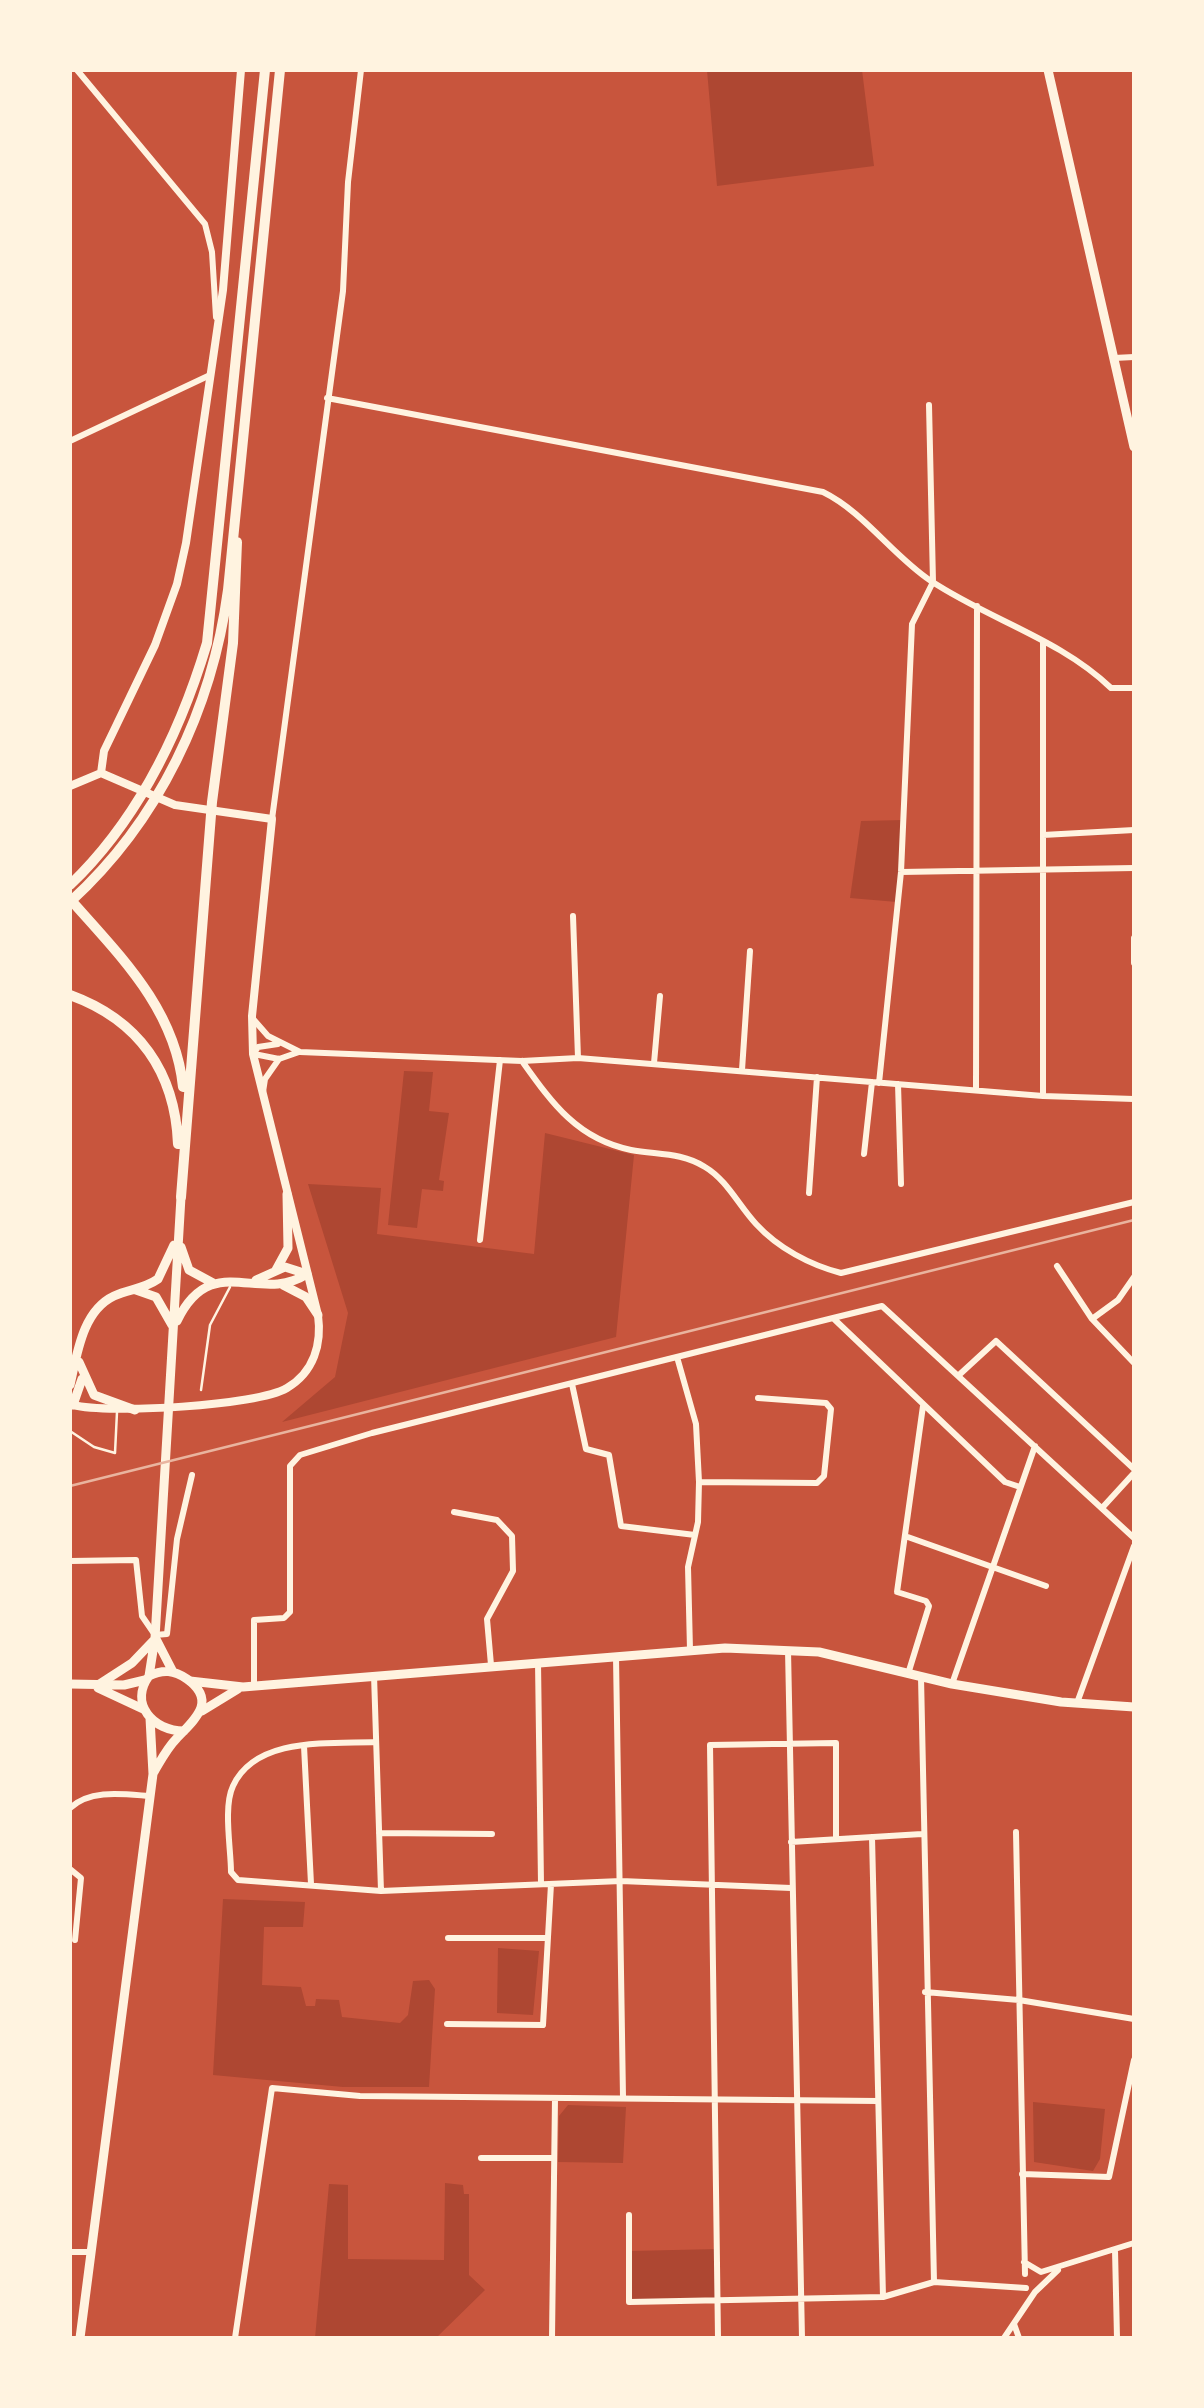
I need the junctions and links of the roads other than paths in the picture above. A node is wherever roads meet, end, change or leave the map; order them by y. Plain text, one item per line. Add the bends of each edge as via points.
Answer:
1 (77, 70) edge
2 (240, 70) edge
3 (266, 70) edge
4 (280, 70) edge
5 (361, 70) edge
6 (1048, 70) edge
7 (217, 322) junction
8 (1134, 357) edge
9 (1114, 358) junction
10 (208, 376) junction
11 (327, 398) junction
12 (929, 405) dead end
13 (1129, 405) edge
14 (70, 441) edge
15 (1134, 447) edge
16 (235, 521) junction
17 (933, 582) junction
18 (977, 606) junction
19 (1043, 641) junction
20 (1134, 688) edge
21 (101, 773) junction
22 (70, 786) edge
23 (272, 819) junction
24 (1134, 830) edge
25 (1043, 835) junction
26 (1134, 868) edge
27 (900, 872) junction
28 (974, 872) junction
29 (1043, 872) junction
30 (72, 878) edge
31 (70, 901) edge
32 (573, 916) dead end
33 (1134, 938) edge
34 (750, 950) dead end
35 (1134, 963) edge
36 (70, 995) edge
37 (660, 996) dead end
38 (252, 1016) junction
39 (279, 1044) junction
40 (300, 1052) junction
41 (253, 1054) junction
42 (578, 1058) junction
43 (280, 1059) junction
44 (500, 1060) junction
45 (522, 1061) junction
46 (654, 1063) junction
47 (742, 1070) junction
48 (818, 1077) junction
49 (876, 1082) junction
50 (898, 1084) junction
51 (976, 1090) junction
52 (1043, 1096) junction
53 (262, 1098) junction
54 (1134, 1098) edge
55 (185, 1118) junction
56 (864, 1154) dead end
57 (902, 1184) dead end
58 (809, 1193) dead end
59 (287, 1194) junction
60 (181, 1197) junction
61 (1134, 1202) edge
62 (178, 1233) junction
63 (480, 1240) dead end
64 (1057, 1266) dead end
65 (276, 1270) junction
66 (308, 1274) junction
67 (1134, 1278) edge
68 (256, 1280) junction
69 (232, 1281) junction
70 (213, 1282) junction
71 (280, 1284) junction
72 (136, 1290) junction
73 (318, 1314) junction
74 (833, 1318) junction
75 (1092, 1319) junction
76 (173, 1328) junction
77 (677, 1358) junction
78 (1134, 1362) edge
79 (959, 1375) junction
80 (74, 1379) edge
81 (572, 1384) junction
82 (202, 1390) dead end
83 (758, 1398) dead end
84 (71, 1402) edge
85 (923, 1405) junction
86 (134, 1410) junction
87 (117, 1411) junction
88 (70, 1431) edge
89 (1035, 1446) junction
90 (1134, 1471) edge
91 (192, 1475) dead end
92 (699, 1482) junction
93 (1020, 1487) junction
94 (1102, 1508) junction
95 (454, 1512) dead end
96 (695, 1535) junction
97 (905, 1536) junction
98 (1134, 1538) edge
99 (1134, 1546) edge
100 (70, 1562) edge
101 (994, 1568) junction
102 (1046, 1586) dead end
103 (156, 1636) junction
104 (690, 1650) junction
105 (788, 1650) junction
106 (616, 1655) junction
107 (538, 1661) junction
108 (491, 1665) junction
109 (173, 1672) junction
110 (374, 1673) junction
111 (908, 1674) junction
112 (920, 1677) junction
113 (147, 1678) junction
114 (189, 1680) junction
115 (70, 1684) edge
116 (952, 1684) junction
117 (94, 1686) junction
118 (249, 1686) junction
119 (1076, 1703) junction
120 (1134, 1707) edge
121 (202, 1711) junction
122 (146, 1714) junction
123 (184, 1731) junction
124 (790, 1741) junction
125 (376, 1742) junction
126 (304, 1746) junction
127 (153, 1774) junction
128 (149, 1796) junction
129 (70, 1808) edge
130 (1016, 1832) dead end
131 (379, 1833) junction
132 (492, 1834) dead end
133 (922, 1834) junction
134 (872, 1837) junction
135 (836, 1840) junction
136 (791, 1842) junction
137 (70, 1869) edge
138 (622, 1882) junction
139 (312, 1884) junction
140 (541, 1884) junction
141 (551, 1884) junction
142 (716, 1885) junction
143 (791, 1888) junction
144 (381, 1891) junction
145 (448, 1938) dead end
146 (546, 1938) junction
147 (75, 1940) dead end
148 (925, 1992) junction
149 (1019, 2000) junction
150 (1134, 2019) edge
151 (448, 2024) dead end
152 (1134, 2060) edge
153 (622, 2097) junction
154 (716, 2097) junction
155 (555, 2098) junction
156 (795, 2098) junction
157 (878, 2101) junction
158 (481, 2158) dead end
159 (554, 2158) junction
160 (1022, 2174) junction
161 (629, 2215) dead end
162 (1134, 2244) edge
163 (1114, 2250) junction
164 (70, 2252) edge
165 (90, 2252) junction
166 (1024, 2261) junction
167 (1064, 2266) junction
168 (1038, 2271) junction
169 (1024, 2276) junction
170 (934, 2282) junction
171 (1045, 2282) junction
172 (1000, 2286) junction
173 (1026, 2288) junction
174 (1035, 2292) junction
175 (883, 2297) junction
176 (801, 2299) junction
177 (718, 2300) junction
178 (1014, 2324) junction
179 (80, 2338) edge
180 (235, 2338) edge
181 (552, 2338) edge
182 (718, 2338) edge
183 (802, 2338) edge
184 (1004, 2338) edge
185 (1019, 2338) edge
186 (1117, 2338) edge

1 - 7 street via 205,224
2 - 7 street
3 - 30 highway via 215,598 198,674 151,779 118,831
4 - 16 highway
5 - 11 street
6 - 9 main road
7 - 10 street
8 - 9 street
9 - 13 main road
10 - 14 street
10 - 21 street via 178,584 104,751
11 - 17 street via 824,492
11 - 23 street
12 - 17 street
13 - 15 main road
16 - 31 highway via 212,675 152,805
16 - 55 highway via 238,578
17 - 18 street
17 - 27 street via 912,624
18 - 19 street
18 - 28 street
19 - 20 street via 1112,688
19 - 25 street
21 - 22 street
21 - 23 street via 176,805
23 - 38 street
24 - 25 street
25 - 29 street
26 - 29 street
27 - 28 street
27 - 49 street
28 - 29 street
28 - 51 street
29 - 52 street
31 - 55 highway via 154,1001 180,1064
32 - 42 street
33 - 35 street
34 - 47 street
36 - 60 highway via 119,1020 157,1061 175,1108
37 - 46 street
38 - 39 street
38 - 41 street
39 - 40 street
39 - 41 street
40 - 43 street
40 - 44 street
41 - 43 street
41 - 53 street
42 - 45 street
42 - 46 street
43 - 53 street via 265,1079
44 - 45 street
44 - 63 street
45 - 61 street via 555,1107 597,1141 691,1159 709,1169 777,1242 841,1273
46 - 47 street
47 - 48 street
48 - 49 street
48 - 58 street
49 - 50 street
49 - 56 street
50 - 51 street
50 - 57 street
51 - 52 street
52 - 54 street
53 - 59 street
55 - 60 highway
59 - 65 main road via 288,1248
59 - 66 street
60 - 62 main road
62 - 70 main road via 189,1270
62 - 72 main road via 162,1274
62 - 76 main road
64 - 75 street
65 - 66 main road
65 - 68 main road
66 - 71 main road
66 - 73 street
67 - 75 street
68 - 69 main road
68 - 71 main road
69 - 70 main road
69 - 82 lane via 210,1325
70 - 76 main road via 190,1296
71 - 73 main road via 306,1298
72 - 76 main road via 156,1298
72 - 80 main road via 97,1309 82,1338
73 - 86 street via 316,1352 285,1390
74 - 77 street
74 - 79 street via 882,1306
74 - 85 street
75 - 78 street
76 - 103 main road
77 - 81 street
77 - 92 street via 696,1424
79 - 89 street
79 - 90 street via 996,1341
80 - 84 main road
80 - 86 main road via 100,1399
81 - 96 street via 586,1449 609,1456 621,1526
81 - 118 street via 293,1459 290,1612 284,1618 258,1616 252,1625
83 - 92 street via 831,1409 824,1476 817,1483
84 - 87 street
85 - 93 street via 1005,1482
85 - 97 street
86 - 87 street
87 - 88 lane via 115,1454
89 - 93 street
89 - 94 street
90 - 94 street
91 - 103 street via 167,1634
92 - 96 street
93 - 101 street
94 - 98 street
95 - 108 street via 497,1520 512,1536 513,1571 487,1619
96 - 104 street via 688,1567
97 - 101 street
97 - 111 street via 897,1592 929,1606
99 - 119 street
100 - 103 street via 136,1560 142,1616
101 - 102 street
101 - 116 street
103 - 109 main road
103 - 113 main road
103 - 117 main road via 132,1664
104 - 105 main road
104 - 106 main road
105 - 111 main road
105 - 124 street
106 - 107 main road
106 - 138 street
107 - 108 main road
107 - 140 street
108 - 110 main road
109 - 113 main road
109 - 114 main road
110 - 118 main road
110 - 125 street
111 - 112 main road
112 - 116 main road
112 - 133 street
113 - 117 main road
113 - 122 main road via 140,1695
114 - 118 main road
114 - 121 main road
115 - 117 main road
116 - 119 main road
117 - 122 main road
118 - 121 main road
119 - 120 main road
121 - 123 main road
122 - 123 main road via 167,1729
122 - 127 main road
123 - 127 main road
124 - 135 street via 836,1742
124 - 136 street
124 - 142 street via 710,1745
125 - 126 street
125 - 131 street
126 - 139 street
126 - 139 street via 269,1753 231,1789 231,1872 238,1880
127 - 128 main road
128 - 129 street via 96,1795
128 - 165 main road
130 - 149 street
131 - 132 street
131 - 144 street
133 - 134 street
133 - 148 street
134 - 135 street
134 - 157 street
135 - 136 street
136 - 143 street
137 - 147 street via 80,1878
138 - 141 street
138 - 142 street
138 - 153 street
139 - 144 street
140 - 141 street
140 - 144 street
141 - 146 street
142 - 143 street
142 - 154 street
143 - 156 street
145 - 146 street
146 - 151 street via 543,2025
148 - 149 street
148 - 170 street
149 - 150 street
149 - 160 street
152 - 160 street via 1109,2177
153 - 154 street
153 - 155 street
154 - 156 street
154 - 177 street
155 - 159 street
155 - 180 street via 272,2088
156 - 157 street
156 - 176 street
157 - 175 street
158 - 159 street
159 - 181 street
160 - 166 street
161 - 177 street via 628,2302
162 - 163 street
163 - 167 street
163 - 186 street
164 - 165 street
165 - 179 main road
166 - 168 street
166 - 169 street
167 - 168 street
167 - 171 street
168 - 169 street
168 - 171 street
169 - 172 street
169 - 173 street
170 - 172 street
170 - 175 street
171 - 174 street
172 - 173 street
173 - 174 street
174 - 178 street
175 - 176 street
176 - 177 street
176 - 183 street
177 - 182 street
178 - 184 street
178 - 185 street

